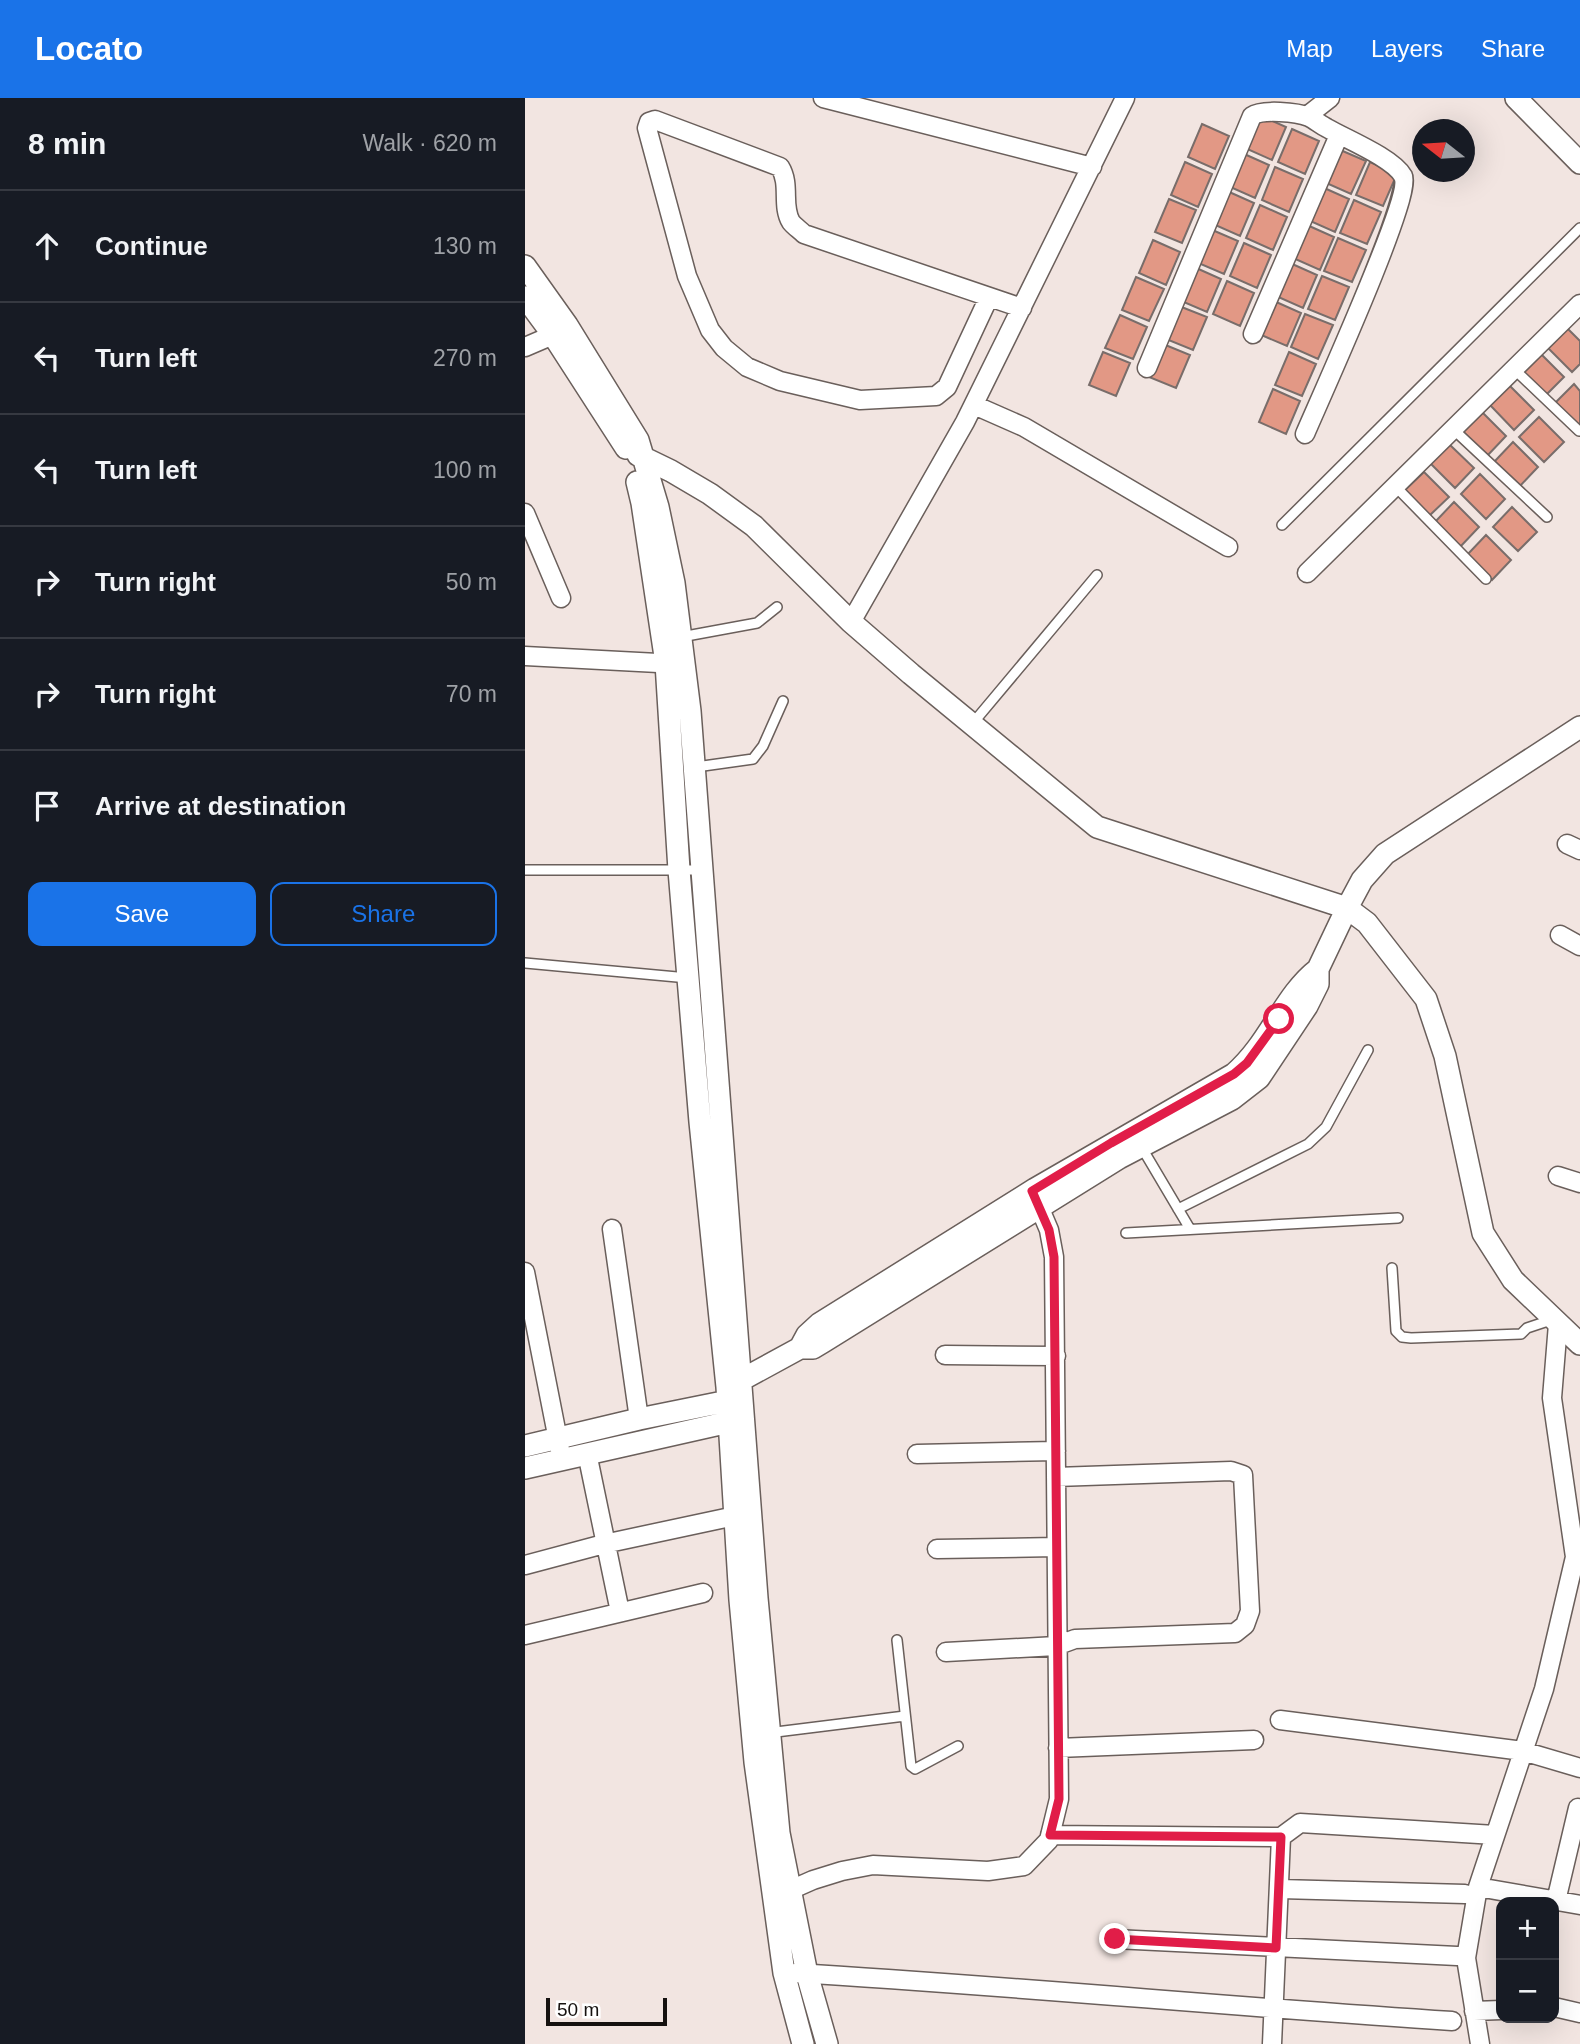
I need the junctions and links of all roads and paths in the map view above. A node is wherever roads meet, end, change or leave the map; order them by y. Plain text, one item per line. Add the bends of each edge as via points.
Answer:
1 (823, 98) edge
2 (1125, 98) edge
3 (1330, 98) edge
4 (1516, 98) edge
5 (1307, 116) junction
6 (1339, 135) junction
7 (1580, 163) edge
8 (1092, 167) junction
9 (1580, 228) edge
10 (525, 266) edge
11 (525, 297) edge
12 (989, 297) junction
13 (1580, 304) edge
14 (1022, 308) junction
15 (1253, 334) dead end
16 (553, 335) junction
17 (525, 347) edge
18 (1147, 368) dead end
19 (1514, 369) junction
20 (974, 405) junction
21 (1453, 429) junction
22 (1579, 431) edge
23 (1305, 434) dead end
24 (637, 455) junction
25 (1395, 486) junction
26 (525, 513) edge
27 (1547, 517) dead end
28 (1282, 525) dead end
29 (1228, 547) dead end
30 (1307, 573) dead end
31 (1097, 575) dead end
32 (1486, 579) dead end
33 (561, 598) dead end
34 (777, 607) dead end
35 (851, 622) junction
36 (681, 637) junction
37 (525, 656) edge
38 (675, 664) junction
39 (783, 701) dead end
40 (972, 724) junction
41 (1580, 727) edge
42 (694, 767) junction
43 (525, 870) edge
44 (679, 870) junction
45 (701, 870) junction
46 (1346, 908) junction
47 (1560, 935) dead end
48 (1580, 946) edge
49 (525, 963) edge
50 (1318, 969) junction
51 (689, 978) junction
52 (711, 980) junction
53 (1369, 1050) dead end
54 (1141, 1146) junction
55 (1558, 1176) dead end
56 (1580, 1183) edge
57 (1036, 1198) junction
58 (1178, 1209) junction
59 (1398, 1218) dead end
60 (613, 1229) dead end
61 (1190, 1229) junction
62 (1126, 1233) dead end
63 (1392, 1268) dead end
64 (525, 1272) edge
65 (1555, 1322) junction
66 (531, 1337) edge
67 (1580, 1344) edge
68 (945, 1355) dead end
69 (1056, 1356) junction
70 (732, 1398) junction
71 (639, 1419) junction
72 (558, 1439) junction
73 (525, 1446) edge
74 (1056, 1451) junction
75 (587, 1453) junction
76 (916, 1454) dead end
77 (562, 1461) junction
78 (525, 1468) edge
79 (1056, 1478) junction
80 (735, 1516) junction
81 (604, 1544) junction
82 (1056, 1547) junction
83 (937, 1549) dead end
84 (1578, 1558) edge
85 (525, 1565) edge
86 (703, 1593) dead end
87 (620, 1612) junction
88 (525, 1635) edge
89 (897, 1640) dead end
90 (1056, 1646) junction
91 (946, 1652) dead end
92 (905, 1716) junction
93 (1280, 1720) dead end
94 (761, 1734) junction
95 (1254, 1740) dead end
96 (958, 1746) dead end
97 (1058, 1748) junction
98 (1523, 1751) junction
99 (1580, 1768) edge
100 (1580, 1809) edge
101 (1050, 1835) junction
102 (1495, 1835) junction
103 (1281, 1837) junction
104 (1280, 1889) junction
105 (1471, 1891) junction
106 (781, 1894) junction
107 (1522, 1897) edge
108 (1557, 1897) edge
109 (1559, 1902) edge
110 (1580, 1905) edge
111 (1115, 1939) dead end
112 (1276, 1948) junction
113 (1457, 1956) dead end
114 (784, 1973) junction
115 (807, 1974) junction
116 (1559, 2008) edge
117 (1273, 2010) junction
118 (1496, 2010) edge
119 (1474, 2011) junction
120 (1580, 2013) edge
121 (1452, 2021) dead end
122 (803, 2044) edge
123 (827, 2044) edge
124 (1272, 2044) edge
125 (1480, 2044) edge

1 - 8 street
2 - 8 street
3 - 5 street
4 - 7 street
5 - 6 street
5 - 18 street via 1268,112 1252,116
6 - 15 street
6 - 23 street via 1387,162 1403,175 1406,184
8 - 14 street
9 - 28 lane
10 - 24 street via 638,440
11 - 16 street
12 - 12 street via 947,387 936,396 860,400 780,382 747,367 724,348 698,305 677,243 649,122 655,120 780,167 786,177 791,222 804,234
12 - 14 street
13 - 19 street
14 - 20 street
16 - 17 street
16 - 24 street
19 - 21 street
19 - 22 lane
20 - 29 street via 1024,427
20 - 35 street
21 - 25 street
21 - 27 lane
24 - 35 street via 710,494 754,526
24 - 36 street via 658,507
24 - 38 street via 642,503
25 - 30 street
25 - 32 lane
26 - 33 street
31 - 40 lane
34 - 36 lane via 757,623
35 - 40 street
36 - 38 street
37 - 38 street
38 - 42 street
38 - 44 street
39 - 42 lane via 753,759
40 - 46 street via 1097,827
41 - 46 street via 1385,854
42 - 45 street
43 - 44 lane
44 - 45 lane
44 - 51 street
45 - 52 street
46 - 50 street
46 - 65 street via 1367,923 1426,999 1445,1056 1483,1234 1513,1280
47 - 48 street
49 - 51 lane
50 - 54 street via 1318,984 1307,1006 1259,1078 1232,1099
50 - 57 street via 1304,979 1266,1040 1234,1074 1111,1143
51 - 52 lane
51 - 70 street via 700,1122
52 - 70 street
53 - 58 lane via 1326,1127 1308,1144
54 - 57 street
54 - 58 lane
55 - 56 street
57 - 69 street via 1053,1249
57 - 70 street via 819,1324 800,1348
58 - 61 lane
59 - 61 lane
60 - 71 street
61 - 62 lane
63 - 65 lane via 1396,1331 1402,1337 1521,1334 1527,1328
64 - 66 street
65 - 67 street
65 - 84 street via 1552,1398
66 - 72 street
68 - 69 street
69 - 74 street
70 - 71 street
70 - 75 street
70 - 80 street
70 - 94 street via 757,1598
71 - 72 street
72 - 73 street
72 - 77 street
74 - 76 street
74 - 79 street
75 - 77 street
75 - 81 street
77 - 78 street
79 - 82 street
79 - 90 street via 1230,1471 1243,1475 1250,1611 1245,1625 1235,1633 1075,1639
80 - 81 street
80 - 94 street
81 - 85 street
81 - 87 street
82 - 83 street
82 - 90 street
84 - 98 street
86 - 87 street
87 - 88 street
89 - 92 lane
90 - 91 street
90 - 97 street
92 - 94 lane
92 - 96 lane via 913,1769
93 - 98 street
94 - 106 street
95 - 97 street
97 - 101 street via 1059,1799
98 - 99 street
98 - 102 street
100 - 108 street
101 - 103 street
101 - 106 street via 1024,1866 988,1871 873,1865 823,1877
102 - 103 street via 1300,1822
102 - 105 street
103 - 104 street
104 - 105 street
104 - 112 street
105 - 107 street
105 - 119 street via 1467,1958
106 - 114 street
106 - 115 street
109 - 110 street
111 - 112 street
112 - 113 street
112 - 117 street
114 - 115 street
114 - 122 street
115 - 117 street
115 - 123 street
116 - 120 street
117 - 121 street
117 - 124 street
118 - 119 street
119 - 125 street

